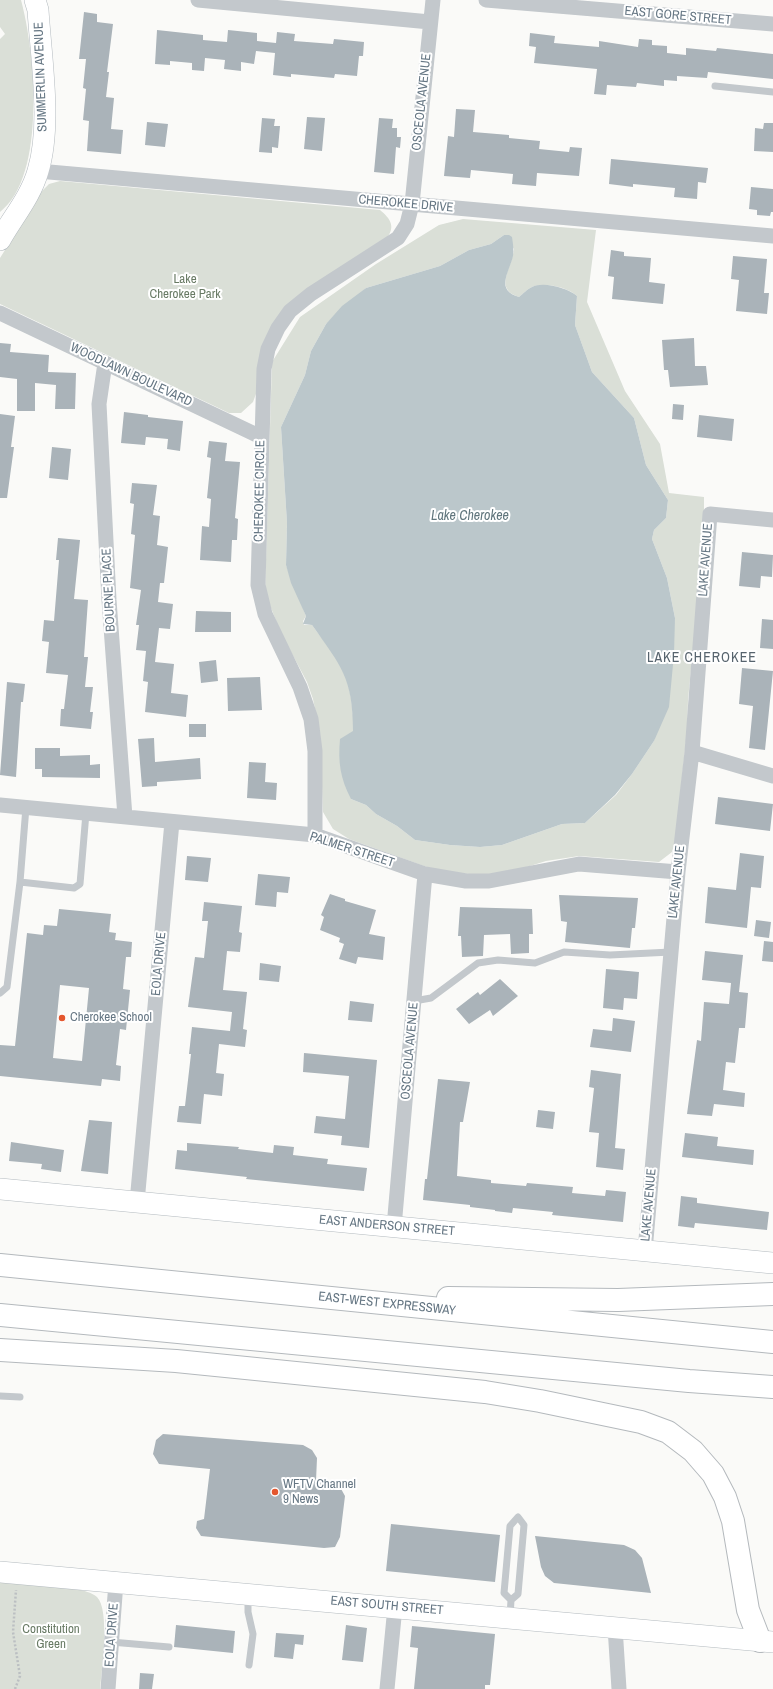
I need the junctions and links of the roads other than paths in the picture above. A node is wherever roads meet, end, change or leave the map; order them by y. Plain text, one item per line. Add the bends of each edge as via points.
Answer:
1 (36, 0) edge
2 (198, 0) edge
3 (432, 0) edge
4 (486, 0) edge
5 (430, 22) junction
6 (773, 24) edge
7 (715, 86) dead end
8 (773, 92) edge
9 (38, 171) junction
10 (412, 204) junction
11 (3, 232) edge
12 (773, 236) edge
13 (0, 313) edge
14 (105, 363) junction
15 (261, 437) junction
16 (773, 520) edge
17 (692, 752) junction
18 (773, 776) edge
19 (0, 805) edge
20 (26, 807) junction
21 (86, 813) junction
22 (125, 816) junction
23 (172, 822) junction
24 (315, 835) junction
25 (678, 872) junction
26 (425, 874) junction
27 (20, 882) junction
28 (671, 952) junction
29 (0, 993) edge
30 (414, 1001) junction
31 (0, 1189) edge
32 (137, 1202) junction
33 (394, 1227) junction
34 (645, 1251) junction
35 (773, 1263) edge
36 (0, 1265) edge
37 (773, 1294) edge
38 (401, 1305) junction
39 (0, 1316) edge
40 (773, 1342) edge
41 (0, 1350) edge
42 (773, 1387) edge
43 (0, 1396) edge
44 (20, 1397) dead end
45 (0, 1572) edge
46 (116, 1582) junction
47 (248, 1594) junction
48 (395, 1607) junction
49 (510, 1609) junction
50 (615, 1627) junction
51 (111, 1642) junction
52 (766, 1642) edge
53 (169, 1647) dead end
54 (249, 1665) dead end
55 (108, 1689) edge
56 (387, 1689) edge
57 (619, 1689) edge

1 - 9 main road, SUMMERLIN AVENUE via 44,94 44,128
2 - 5 street
3 - 5 street, OSCEOLA AVENUE
4 - 6 street, EAST GORE STREET
5 - 10 street, OSCEOLA AVENUE
7 - 8 lane
9 - 10 street, CHEROKEE DRIVE
9 - 11 main road, SUMMERLIN AVENUE via 28,195
10 - 12 street, CHEROKEE DRIVE
10 - 15 street, CHEROKEE CIRCLE via 407,224 398,238 311,294 290,311 278,328 268,349 264,369
13 - 14 street, WOODLAWN BOULEVARD
14 - 15 street, WOODLAWN BOULEVARD
14 - 22 street, BOURNE PLACE via 99,404 109,600
15 - 24 street, CHEROKEE CIRCLE via 258,585 265,614 300,687 311,719 315,751
16 - 17 street, LAKE AVENUE via 710,514
17 - 18 street
17 - 25 street, LAKE AVENUE
19 - 20 street, PALMER STREET
20 - 21 street, PALMER STREET
20 - 27 lane
21 - 22 street, PALMER STREET
21 - 27 lane via 80,884 74,888
22 - 23 street, PALMER STREET
23 - 24 street, PALMER STREET
23 - 32 street, EOLA DRIVE
24 - 26 street, PALMER STREET
25 - 26 street, PALMER STREET via 579,864 489,881 466,881
25 - 28 street, LAKE AVENUE
26 - 30 street, OSCEOLA AVENUE
27 - 29 lane via 7,987
28 - 30 lane via 610,955 564,952 534,963 498,960 478,963 431,998
28 - 34 street, LAKE AVENUE
30 - 33 street, OSCEOLA AVENUE
31 - 32 main road, EAST ANDERSON STREET
32 - 33 main road, EAST ANDERSON STREET
33 - 34 main road, EAST ANDERSON STREET
34 - 35 main road, EAST ANDERSON STREET
36 - 38 highway, EAST-WEST EXPRESSWAY
37 - 38 highway via 618,1300 454,1297
38 - 40 highway, EAST-WEST EXPRESSWAY
39 - 42 highway via 674,1380
41 - 52 highway via 176,1361 485,1392 641,1422 668,1432 693,1451 713,1474 725,1497 733,1521 748,1610
43 - 44 lane
45 - 46 main road, EAST SOUTH STREET
46 - 47 main road, EAST SOUTH STREET
46 - 51 street, EOLA DRIVE
47 - 48 main road, EAST SOUTH STREET
47 - 54 lane via 248,1612 253,1634
48 - 49 main road, EAST SOUTH STREET
48 - 56 street
49 - 49 lane via 518,1594 524,1525 518,1516 510,1526 504,1593
49 - 50 main road, EAST SOUTH STREET
50 - 52 main road, EAST SOUTH STREET
50 - 57 street
51 - 53 lane
51 - 55 street, EOLA DRIVE

